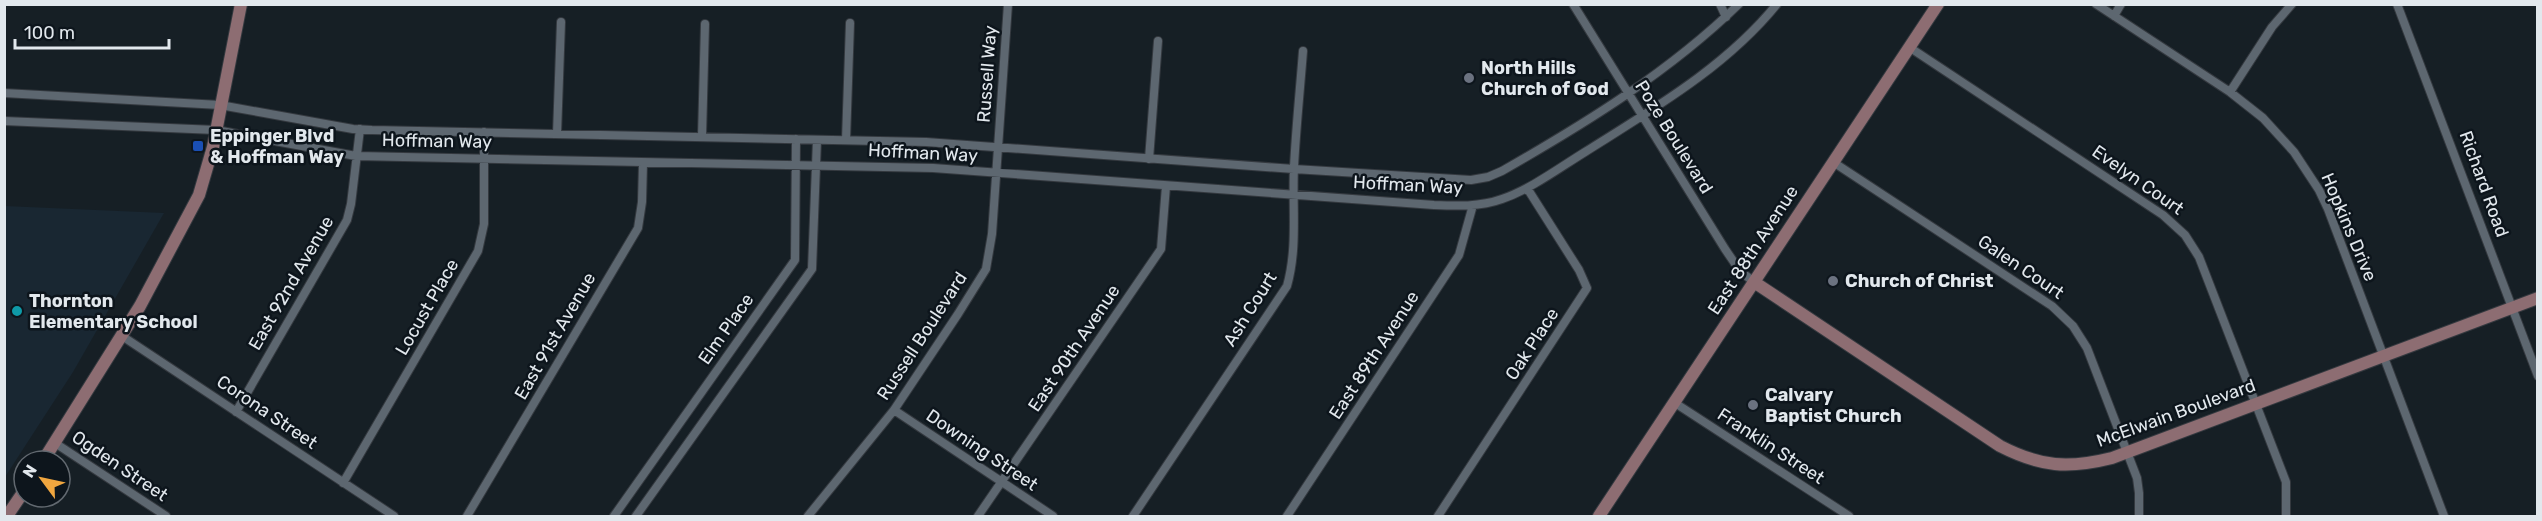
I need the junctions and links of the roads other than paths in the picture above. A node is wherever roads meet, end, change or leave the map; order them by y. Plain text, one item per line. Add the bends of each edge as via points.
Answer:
1 (241, 4) edge
2 (1008, 4) edge
3 (1573, 4) edge
4 (1720, 4) edge
5 (1739, 4) edge
6 (1777, 4) edge
7 (1938, 4) edge
8 (2096, 4) edge
9 (2121, 4) edge
10 (2292, 4) edge
11 (2397, 4) edge
12 (2114, 16) junction
13 (1726, 17) junction
14 (561, 22) dead end
15 (850, 23) dead end
16 (705, 24) dead end
17 (1158, 41) dead end
18 (1910, 47) junction
19 (1303, 51) dead end
20 (2230, 92) junction
21 (4, 93) edge
22 (1628, 94) junction
23 (220, 105) junction
24 (1642, 116) junction
25 (4, 121) edge
26 (360, 129) junction
27 (216, 130) junction
28 (484, 132) junction
29 (557, 134) junction
30 (702, 136) junction
31 (796, 139) junction
32 (817, 140) junction
33 (846, 140) junction
34 (998, 146) junction
35 (356, 156) junction
36 (483, 159) junction
37 (1149, 159) junction
38 (1833, 162) junction
39 (643, 163) junction
40 (796, 165) junction
41 (816, 165) junction
42 (1294, 169) junction
43 (996, 173) junction
44 (1166, 186) junction
45 (1527, 188) junction
46 (1296, 195) junction
47 (1473, 205) junction
48 (1754, 282) junction
49 (2538, 298) edge
50 (2510, 307) junction
51 (122, 336) junction
52 (2383, 356) junction
53 (2538, 376) edge
54 (1675, 403) junction
55 (2256, 403) junction
56 (894, 410) junction
57 (236, 412) junction
58 (55, 443) junction
59 (51, 449) edge
60 (2127, 452) junction
61 (343, 483) junction
62 (1002, 483) junction
63 (1602, 515) edge
64 (166, 516) edge
65 (394, 516) edge
66 (467, 516) edge
67 (614, 516) edge
68 (636, 516) edge
69 (807, 516) edge
70 (978, 516) edge
71 (1053, 516) edge
72 (1133, 516) edge
73 (1287, 516) edge
74 (1438, 516) edge
75 (1849, 516) edge
76 (2139, 516) edge
77 (2286, 516) edge
78 (2444, 516) edge

1 - 23 street
2 - 34 street, Russell Way
3 - 22 street, Poze Boulevard
4 - 13 street
5 - 13 street, Hoffman Way
6 - 24 street, Hoffman Way via 1745,40
7 - 18 street, East 88th Avenue
8 - 12 street, Hopkins Drive
9 - 12 street
10 - 20 street via 2272,27
11 - 50 street, Richard Road
12 - 20 street, Hopkins Drive
13 - 22 street, Hoffman Way via 1681,57
14 - 29 street
15 - 33 street
16 - 30 street
17 - 37 street
18 - 38 street, East 88th Avenue
18 - 55 street, Evelyn Court via 2174,223 2199,257
19 - 42 street, Ash Court
20 - 52 street, Hopkins Drive via 2282,136 2319,190
21 - 23 street, Hoffman Way
22 - 24 street, Poze Boulevard
22 - 42 street, Hoffman Way via 1488,177 1444,180
23 - 26 street, Hoffman Way
23 - 27 street
24 - 45 street, Hoffman Way
24 - 48 street, Poze Boulevard via 1725,249 1740,271
25 - 27 street, Hoffman Way
26 - 28 street, Hoffman Way
26 - 35 street, East 92nd Avenue
27 - 35 street, Hoffman Way
27 - 51 street via 199,195
28 - 29 street, Hoffman Way
28 - 36 street, Locust Place
29 - 30 street, Hoffman Way
30 - 31 street, Hoffman Way
31 - 32 street, Hoffman Way
31 - 40 street, Elm Place
32 - 33 street, Hoffman Way
32 - 41 street, Elm Place
33 - 34 street, Hoffman Way
34 - 37 street, Hoffman Way
34 - 43 street, Russell Boulevard
35 - 36 street, Hoffman Way
35 - 57 street, East 92nd Avenue via 348,218
36 - 39 street, Hoffman Way
36 - 61 street, Locust Place via 484,224 478,251
37 - 42 street, Hoffman Way
38 - 48 street, East 88th Avenue
38 - 60 street, Galen Court via 2064,316 2087,348
39 - 40 street, Hoffman Way
39 - 66 street, East 91st Avenue via 638,228
40 - 41 street, Hoffman Way
40 - 67 street, Elm Place via 795,260
41 - 43 street, Hoffman Way
41 - 68 street, Elm Place via 812,269
42 - 46 street, Ash Court
43 - 44 street, Hoffman Way
43 - 56 street, Russell Boulevard via 986,269
44 - 46 street, Hoffman Way
44 - 62 street, East 90th Avenue via 1161,249
45 - 47 street, Hoffman Way via 1500,200
45 - 74 street, Oak Place via 1587,288
46 - 47 street, Hoffman Way
46 - 72 street, Ash Court via 1287,286
47 - 73 street, East 89th Avenue via 1459,255
48 - 54 street, East 88th Avenue
48 - 60 street, McElwain Boulevard via 2018,455 2054,466 2073,466
49 - 50 street, McElwain Boulevard
50 - 52 street, McElwain Boulevard
50 - 53 street, Richard Road
51 - 57 street, Corona Street
51 - 58 street
52 - 55 street, McElwain Boulevard
52 - 78 street, Hopkins Drive
54 - 63 street, East 88th Avenue
54 - 75 street, Franklin Street
55 - 60 street, McElwain Boulevard
55 - 77 street, Evelyn Court via 2286,482
56 - 62 street, Downing Street
56 - 69 street, Russell Boulevard
57 - 61 street, Corona Street
58 - 59 street
58 - 64 street, Ogden Street
60 - 76 street, Galen Court via 2137,478
61 - 65 street, Corona Street
62 - 70 street, East 90th Avenue
62 - 71 street, Downing Street

